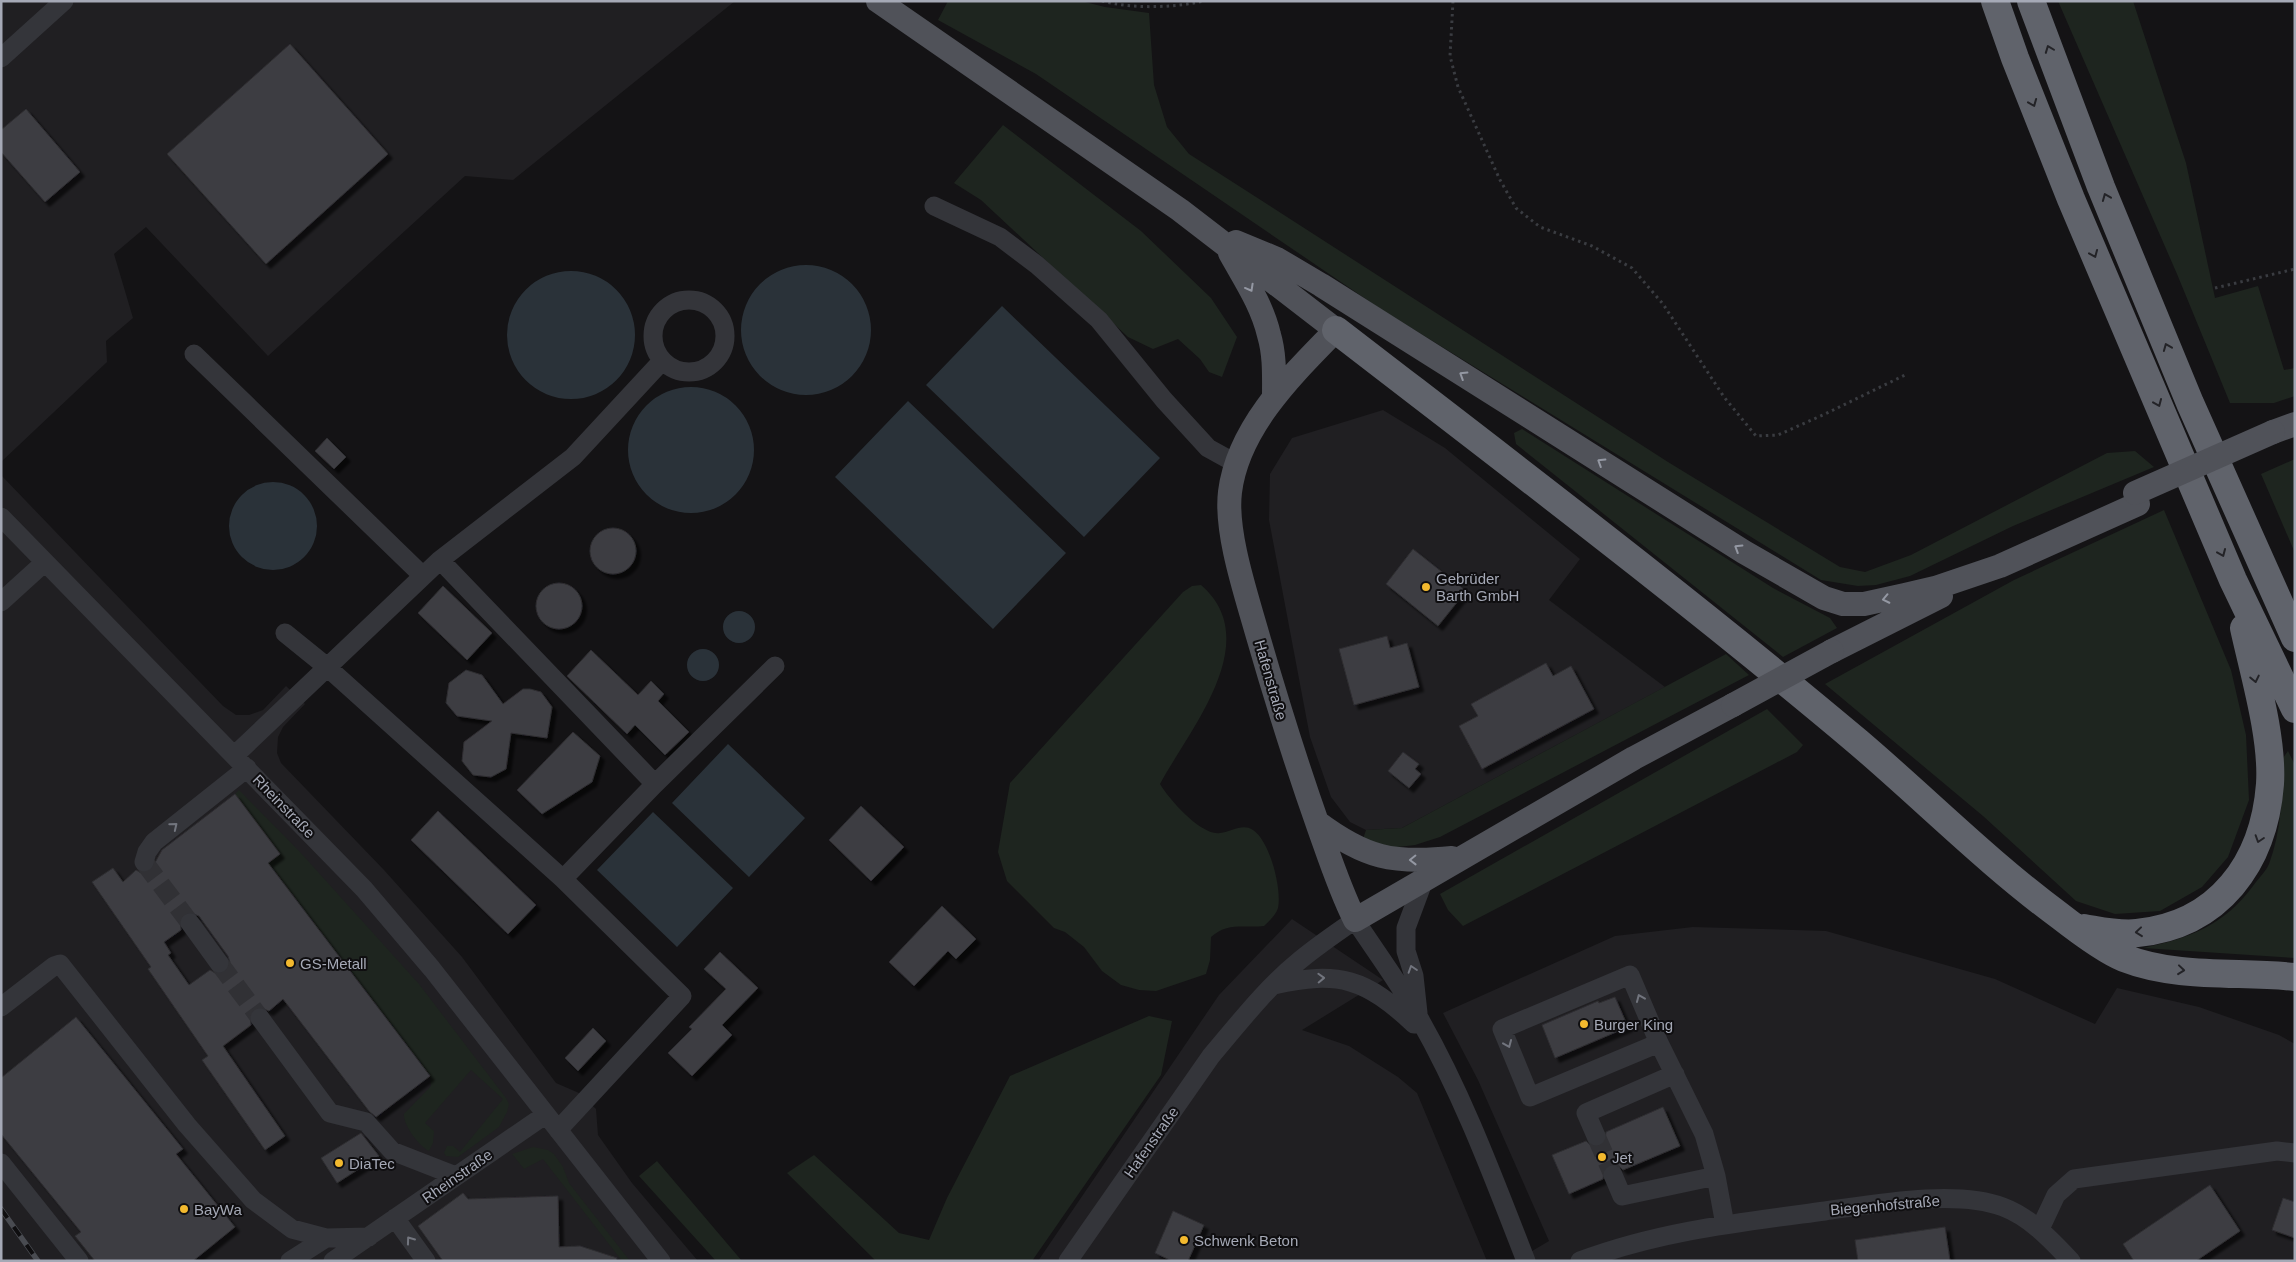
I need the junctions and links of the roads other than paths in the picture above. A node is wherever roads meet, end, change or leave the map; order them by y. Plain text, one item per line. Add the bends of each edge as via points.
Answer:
1 (64, 1) edge
2 (878, 1) edge
3 (1995, 1) edge
4 (2031, 1) edge
5 (1, 58) edge
6 (934, 206) dead end
7 (1203, 227) junction
8 (1226, 245) junction
9 (1336, 330) junction
10 (194, 354) dead end
11 (662, 361) dead end
12 (1274, 397) junction
13 (2285, 435) edge
14 (1237, 464) junction
15 (1, 517) edge
16 (440, 560) junction
17 (44, 562) junction
18 (2000, 566) junction
19 (423, 576) junction
20 (2233, 580) junction
21 (1, 602) edge
22 (285, 633) dead end
23 (2295, 638) edge
24 (775, 666) dead end
25 (326, 667) junction
26 (2295, 709) edge
27 (241, 761) junction
28 (655, 784) junction
29 (1317, 822) junction
30 (1462, 857) junction
31 (144, 862) dead end
32 (1426, 877) junction
33 (563, 879) junction
34 (1355, 920) junction
35 (190, 923) tunnel mouth
36 (2073, 926) junction
37 (219, 962) tunnel mouth
38 (2295, 977) edge
39 (1273, 986) junction
40 (1, 1007) edge
41 (1418, 1017) junction
42 (260, 1018) tunnel mouth
43 (1430, 1038) junction
44 (1659, 1044) junction
45 (1674, 1074) junction
46 (545, 1115) junction
47 (558, 1130) junction
48 (1596, 1136) tunnel mouth
49 (2295, 1153) edge
50 (1, 1163) edge
51 (1613, 1175) tunnel mouth
52 (456, 1176) junction
53 (1716, 1176) junction
54 (395, 1218) junction
55 (1725, 1225) junction
56 (2040, 1229) junction
57 (369, 1237) junction
58 (326, 1238) junction
59 (79, 1261) edge
60 (290, 1261) edge
61 (333, 1261) edge
62 (426, 1261) edge
63 (661, 1261) edge
64 (1068, 1261) edge
65 (1526, 1261) edge
66 (1580, 1261) edge
67 (2071, 1261) edge

1 - 5 street
2 - 7 main road
3 -> 20 highway via 2071,199
23 -> 4 highway via 2179,376 2101,187
6 - 14 street via 1000,237 1037,265 1099,320 1208,448
7 - 8 main road
18 -> 7 main road via 1934,588 1864,604 1843,604 1824,598 1744,552 1322,285 1277,259
8 - 9 main road
8 -> 12 main road via 1259,305 1269,334
9 - 12 main road, Hafenstraße
9 - 36 highway via 1758,659 1859,743 2033,897
10 - 19 street
11 - 16 street via 573,457
12 - 14 main road, Hafenstraße via 1250,434
13 - 18 main road via 2137,498
14 - 29 main road, Hafenstraße via 1229,511 1241,571 1288,740
15 - 17 street, Rheinstraße
16 - 19 street
16 - 28 street
17 - 21 street
17 - 27 street, Rheinstraße
18 - 30 main road, bridge via 1832,651
19 - 25 street
20 - 26 highway
20 -> 36 highway via 2268,744 2270,783 2265,820 2253,856 2230,888 2190,920 2136,933 2113,933
22 - 25 street
24 - 28 street
25 - 27 street
25 - 33 street
31 -> 27 street via 154,842
27 - 46 street, Rheinstraße via 364,889
28 - 33 street
30 -> 29 main road via 1400,861 1376,857 1343,842
29 - 34 main road, Hafenstraße
30 - 32 main road
32 - 34 main road
41 -> 32 street via 1414,976 1406,951 1406,928
33 - 47 street via 682,996
34 - 39 street, Hafenstraße via 1299,961
34 - 41 street
35 - 37 street
36 -> 38 highway via 2122,957 2158,968
39 -> 43 street via 1302,979 1332,978 1366,987 1395,1006
39 - 64 street, Hafenstraße via 1211,1056
40 - 58 street via 60,964 187,1126 253,1200 292,1229
41 - 43 street
42 - 52 street via 330,1113 366,1122 392,1152
43 - 65 street via 1472,1125
44 -> 44 street via 1630,975 1502,1029 1530,1097
44 - 45 street
45 - 48 street via 1586,1113
45 - 53 street via 1704,1134
46 - 47 street, Rheinstraße
46 - 52 street, Rheinstraße
47 - 63 street, Rheinstraße
49 - 56 street via 2277,1151 2074,1179 2056,1195
50 - 59 street
51 - 53 street via 1622,1196
52 - 54 street, Rheinstraße
53 - 55 street
54 - 57 street, Rheinstraße
62 -> 54 street
55 - 56 street, Biegenhofstraße via 1878,1204 1946,1199 2004,1207
55 - 66 street, Biegenhofstraße via 1659,1236
56 - 67 street, Biegenhofstraße
57 - 58 street
57 - 61 street, Rheinstraße
58 - 60 street

